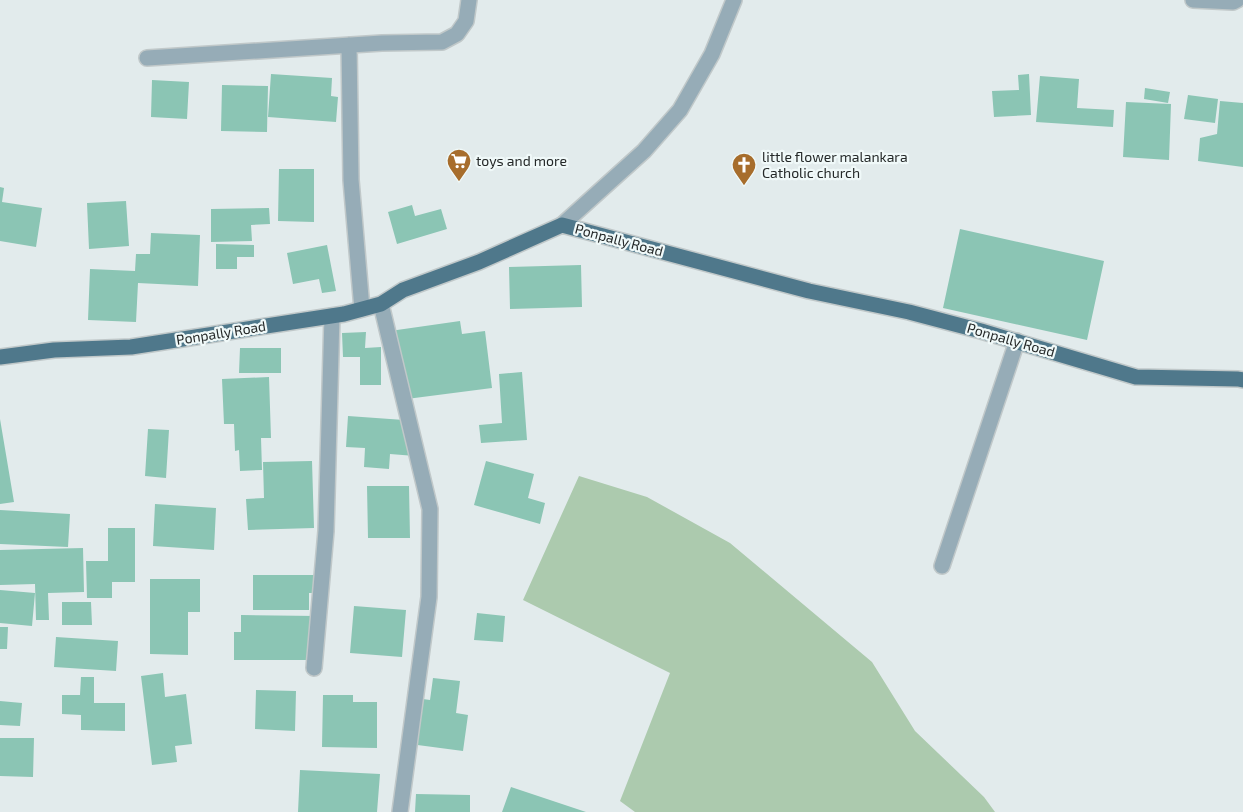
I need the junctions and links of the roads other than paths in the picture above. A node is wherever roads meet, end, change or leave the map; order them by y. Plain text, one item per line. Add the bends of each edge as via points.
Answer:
1 (469, 0) edge
2 (734, 0) edge
3 (1194, 0) edge
4 (1237, 0) edge
5 (349, 45) junction
6 (147, 58) dead end
7 (562, 225) junction
8 (381, 304) junction
9 (362, 309) junction
10 (332, 316) junction
11 (1017, 341) junction
12 (0, 357) edge
13 (1243, 380) edge
14 (942, 566) dead end
15 (314, 668) dead end
16 (400, 812) edge

1 - 5 street via 466,21 457,34 442,42
2 - 7 street via 712,54 680,110 644,151
3 - 4 street
5 - 6 street
5 - 9 street via 352,180
7 - 8 main road, Ponpally Road via 479,262 403,290
7 - 11 main road, Ponpally Road via 809,291 909,312
8 - 9 main road, Ponpally Road
8 - 16 street via 430,509 429,597
9 - 10 main road, Ponpally Road
10 - 12 main road, Ponpally Road via 131,347 54,350
10 - 15 street via 326,531
11 - 13 main road, Ponpally Road via 1136,377
11 - 14 street

